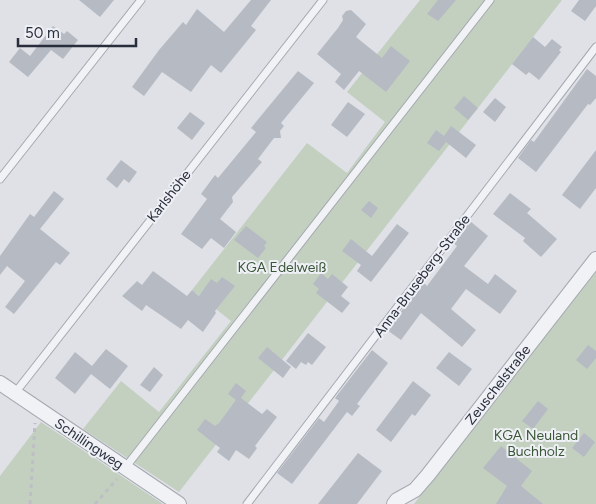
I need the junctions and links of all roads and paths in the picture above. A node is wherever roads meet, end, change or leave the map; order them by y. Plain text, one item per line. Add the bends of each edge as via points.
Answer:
1 (141, 0) edge
2 (323, 0) edge
3 (490, 0) edge
4 (596, 47) edge
5 (0, 179) edge
6 (596, 259) edge
7 (0, 383) edge
8 (15, 393) junction
9 (36, 407) junction
10 (125, 469) junction
11 (30, 504) edge
12 (95, 504) edge
13 (179, 504) edge
14 (247, 504) edge
15 (394, 504) edge

1 - 5 lane
2 - 8 lane, Karlshöhe
3 - 10 lane
4 - 14 lane, Anna-Bruseberg-Straße
6 - 15 street, Zeuschelstraße via 428,475
7 - 8 street, Schillingweg
8 - 9 street, Schillingweg
9 - 10 street, Schillingweg
9 - 11 path
10 - 12 path
10 - 13 street, Schillingweg

